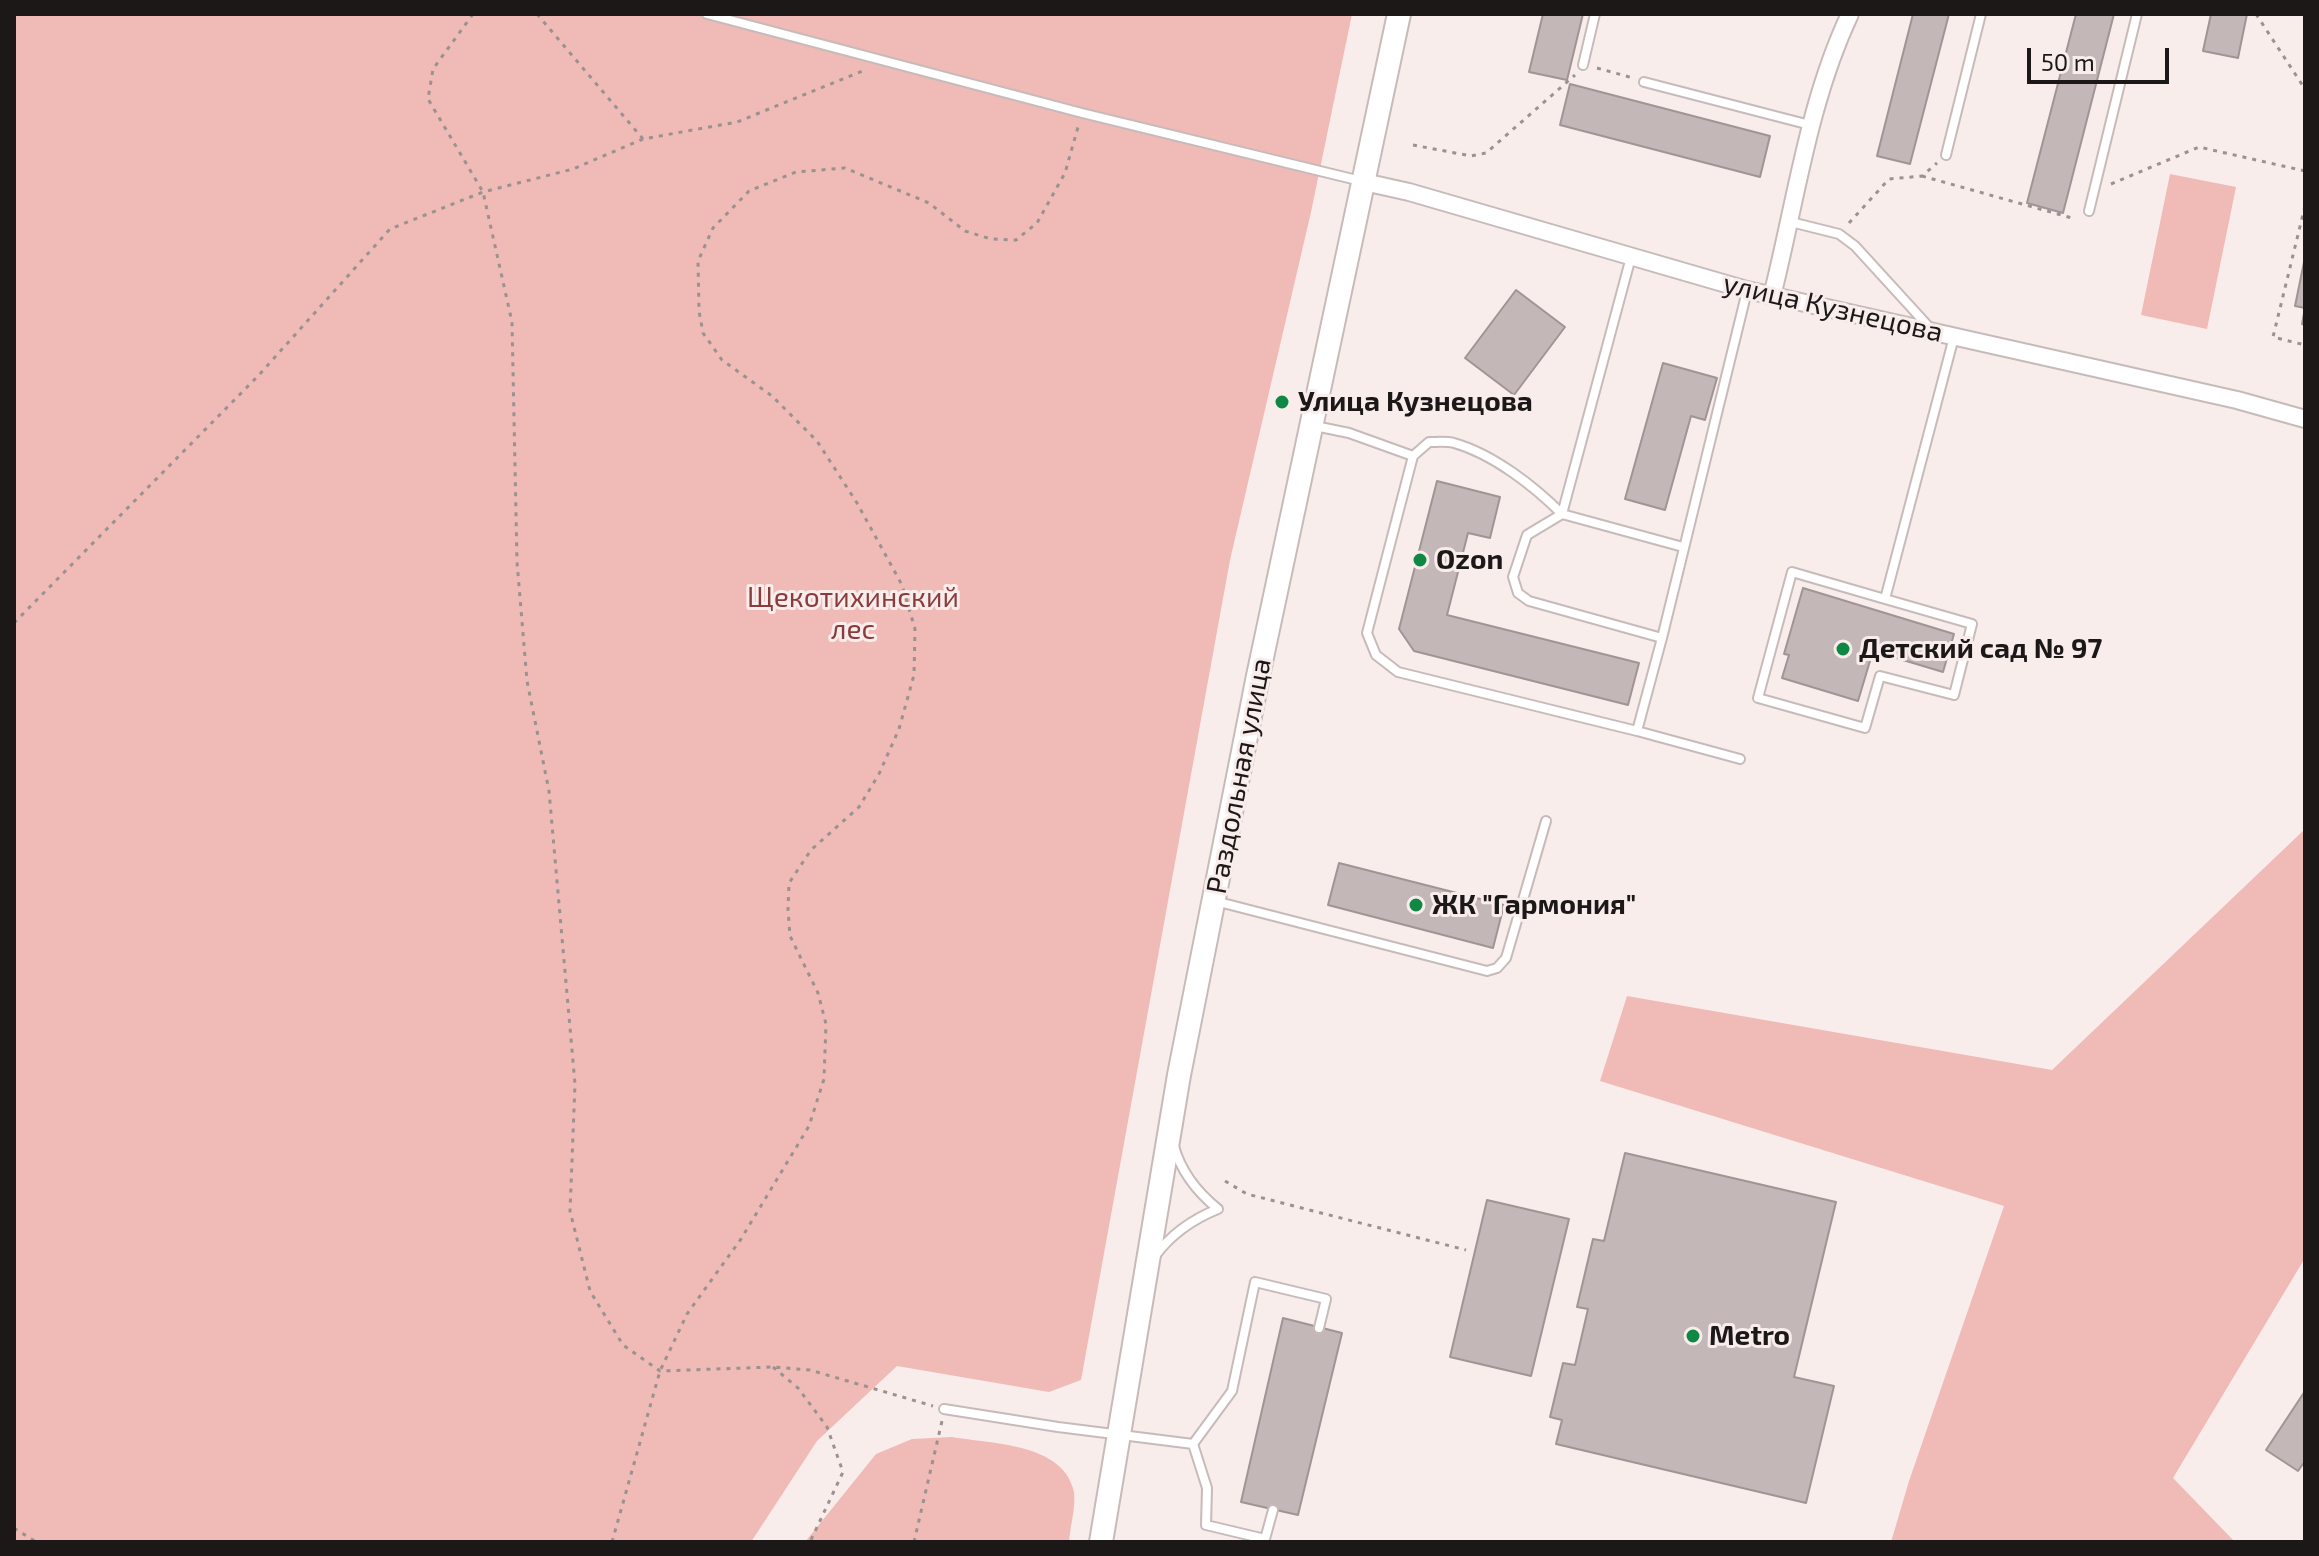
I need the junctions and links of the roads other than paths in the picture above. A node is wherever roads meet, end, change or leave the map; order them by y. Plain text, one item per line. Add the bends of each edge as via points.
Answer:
1 (707, 14) edge
2 (1399, 14) edge
3 (1595, 14) edge
4 (1850, 14) edge
5 (1981, 14) edge
6 (2137, 14) edge
7 (1583, 65) road end
8 (1644, 82) road end
9 (1810, 125) junction
10 (1946, 155) road end
11 (1364, 182) junction
12 (2089, 211) road end
13 (1791, 222) junction
14 (1631, 256) junction
15 (1747, 290) junction
16 (1772, 296) junction
17 (1933, 332) junction
18 (1954, 337) junction
19 (2305, 419) edge
20 (1311, 425) junction
21 (1413, 456) junction
22 (1562, 514) junction
23 (1683, 547) junction
24 (1885, 599) junction
25 (1662, 638) junction
26 (1637, 731) junction
27 (1740, 759) dead end
28 (1546, 821) dead end
29 (1214, 901) junction
30 (1170, 1129) junction
31 (1145, 1269) junction
32 (1319, 1328) dead end
33 (944, 1409) road end
34 (1119, 1433) junction
35 (1193, 1444) junction
36 (1273, 1510) dead end
37 (1101, 1542) edge

1 - 11 lane
2 - 11 main road, Раздольная улица
3 - 7 lane
4 - 9 street
5 - 10 lane
6 - 12 lane
8 - 9 lane
9 - 13 street
11 - 14 street, улица Кузнецова
11 - 20 main road, Раздольная улица
13 - 16 street
13 - 17 lane via 1839,234 1855,246
14 - 15 street, улица Кузнецова
14 - 22 lane
15 - 16 street, улица Кузнецова
15 - 23 lane
16 - 17 street, улица Кузнецова
17 - 18 street, улица Кузнецова
18 - 19 street, улица Кузнецова
18 - 24 lane
20 - 21 lane
20 - 29 main road, Раздольная улица
21 - 22 lane via 1429,442 1452,442 1536,488
21 - 26 lane via 1367,633 1376,655 1398,672
22 - 23 lane
22 - 25 lane via 1527,535 1513,577 1518,593 1529,601
23 - 25 lane
24 - 24 lane via 1792,572 1758,698 1865,728 1880,676 1954,695 1972,624
25 - 26 lane
26 - 27 lane
28 - 29 lane via 1506,958 1487,971
29 - 30 main road, Раздольная улица
30 - 31 main road, Раздольная улица
30 - 31 lane via 1188,1179 1218,1209 1177,1232
31 - 34 main road, Раздольная улица
32 - 35 lane via 1326,1299 1255,1282 1232,1391
33 - 34 lane
34 - 35 lane
34 - 37 main road, Раздольная улица
35 - 36 lane via 1207,1488 1206,1525 1265,1539

